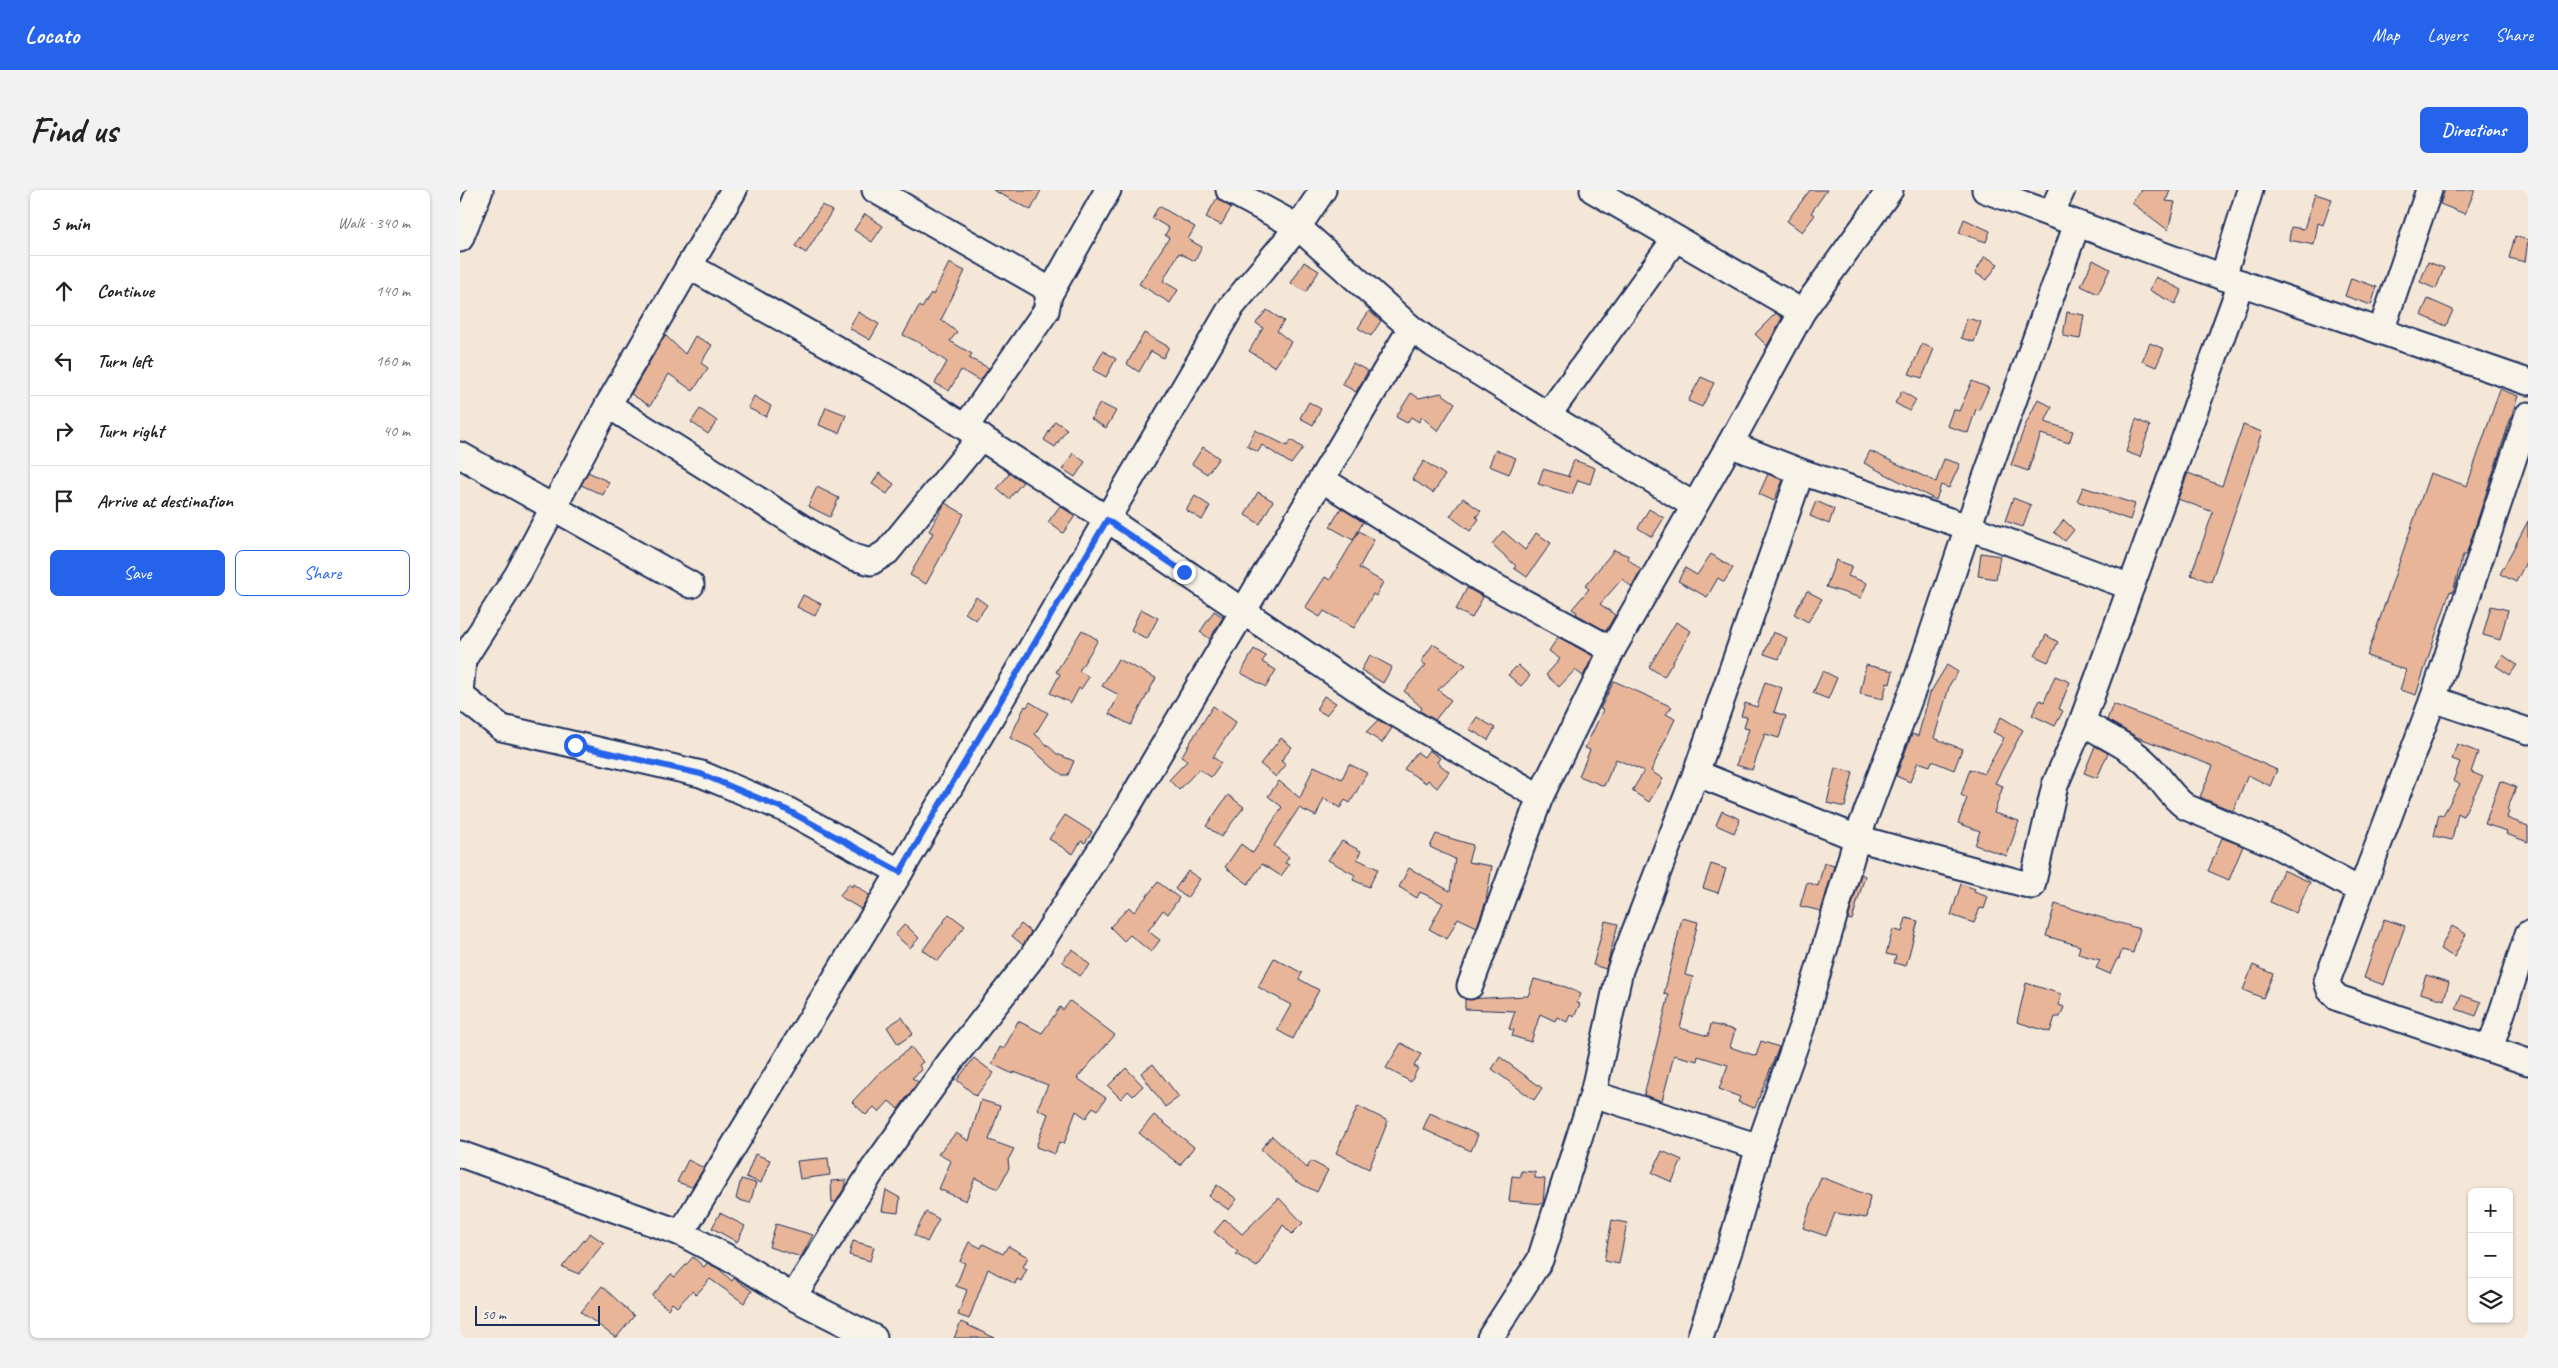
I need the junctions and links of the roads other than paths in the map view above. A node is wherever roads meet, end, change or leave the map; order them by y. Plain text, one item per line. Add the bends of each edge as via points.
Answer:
1 (480, 190) edge
2 (734, 190) edge
3 (875, 190) edge
4 (1108, 190) edge
5 (1229, 190) edge
6 (1323, 190) edge
7 (1594, 190) edge
8 (1890, 190) edge
9 (1985, 190) edge
10 (2062, 190) edge
11 (2250, 190) edge
12 (2429, 190) edge
13 (2051, 214) junction
14 (2077, 224) junction
15 (1298, 227) junction
16 (460, 239) edge
17 (1675, 239) junction
18 (689, 266) junction
19 (2232, 280) junction
20 (1049, 295) junction
21 (1802, 312) junction
22 (1411, 328) junction
23 (2381, 331) junction
24 (2528, 382) edge
25 (608, 405) junction
26 (1548, 415) junction
27 (2528, 415) edge
28 (974, 432) junction
29 (1730, 444) junction
30 (460, 454) edge
31 (1801, 472) junction
32 (1323, 480) junction
33 (1694, 505) junction
34 (552, 506) junction
35 (1107, 520) junction
36 (1968, 527) junction
37 (690, 585) dead end
38 (2131, 587) junction
39 (1244, 612) junction
40 (1612, 650) junction
41 (460, 694) edge
42 (2433, 699) junction
43 (2082, 722) junction
44 (2528, 731) edge
45 (1696, 773) junction
46 (1540, 796) junction
47 (1857, 838) junction
48 (900, 872) junction
49 (2359, 890) junction
50 (2528, 934) edge
51 (1470, 986) dead end
52 (2490, 1049) junction
53 (2528, 1062) edge
54 (1594, 1094) junction
55 (1759, 1147) junction
56 (460, 1154) edge
57 (681, 1233) junction
58 (793, 1297) junction
59 (874, 1338) edge
60 (1490, 1338) edge
61 (1700, 1338) edge

1 - 16 street
2 - 18 street
3 - 20 street via 1043,286
4 - 20 street
5 - 15 street
6 - 15 street
7 - 17 street
8 - 21 street
9 - 13 street
10 - 13 street
11 - 19 street
12 - 23 street
13 - 14 street
14 - 19 street
14 - 36 street
15 - 22 street
15 - 35 street via 1232,306
17 - 21 street
17 - 26 street
18 - 25 street
18 - 28 street via 895,382
19 - 23 street
19 - 38 street
20 - 28 street via 1046,312
21 - 29 street
22 - 26 street
22 - 32 street
23 - 24 street
25 - 28 street via 817,537 853,557 871,562 886,552
25 - 34 street
26 - 33 street
27 - 42 street
28 - 35 street
29 - 31 street
29 - 33 street
30 - 34 street
31 - 36 street
31 - 45 street
32 - 39 street
32 - 40 street via 1479,578
33 - 40 street
34 - 37 street
34 - 41 street via 518,574 463,660
35 - 39 street
35 - 48 street
36 - 38 street
36 - 47 street via 1918,676
38 - 43 street
39 - 46 street via 1381,705
39 - 58 street via 1199,682 1119,821 1030,960 950,1062 874,1168
40 - 46 street
41 - 48 street via 502,728 701,774 787,810
42 - 44 street
42 - 49 street
43 - 47 street via 2055,785 2032,886
43 - 49 street via 2148,764 2175,800 2186,807 2276,845
45 - 47 street
45 - 54 street via 1620,970
46 - 51 street
47 - 55 street via 1802,1026
48 - 57 street
49 - 52 street via 2327,980 2330,990 2338,998
50 - 52 street
52 - 53 street
54 - 55 street
54 - 60 street via 1540,1260
55 - 61 street
56 - 57 street
57 - 58 street
58 - 59 street

